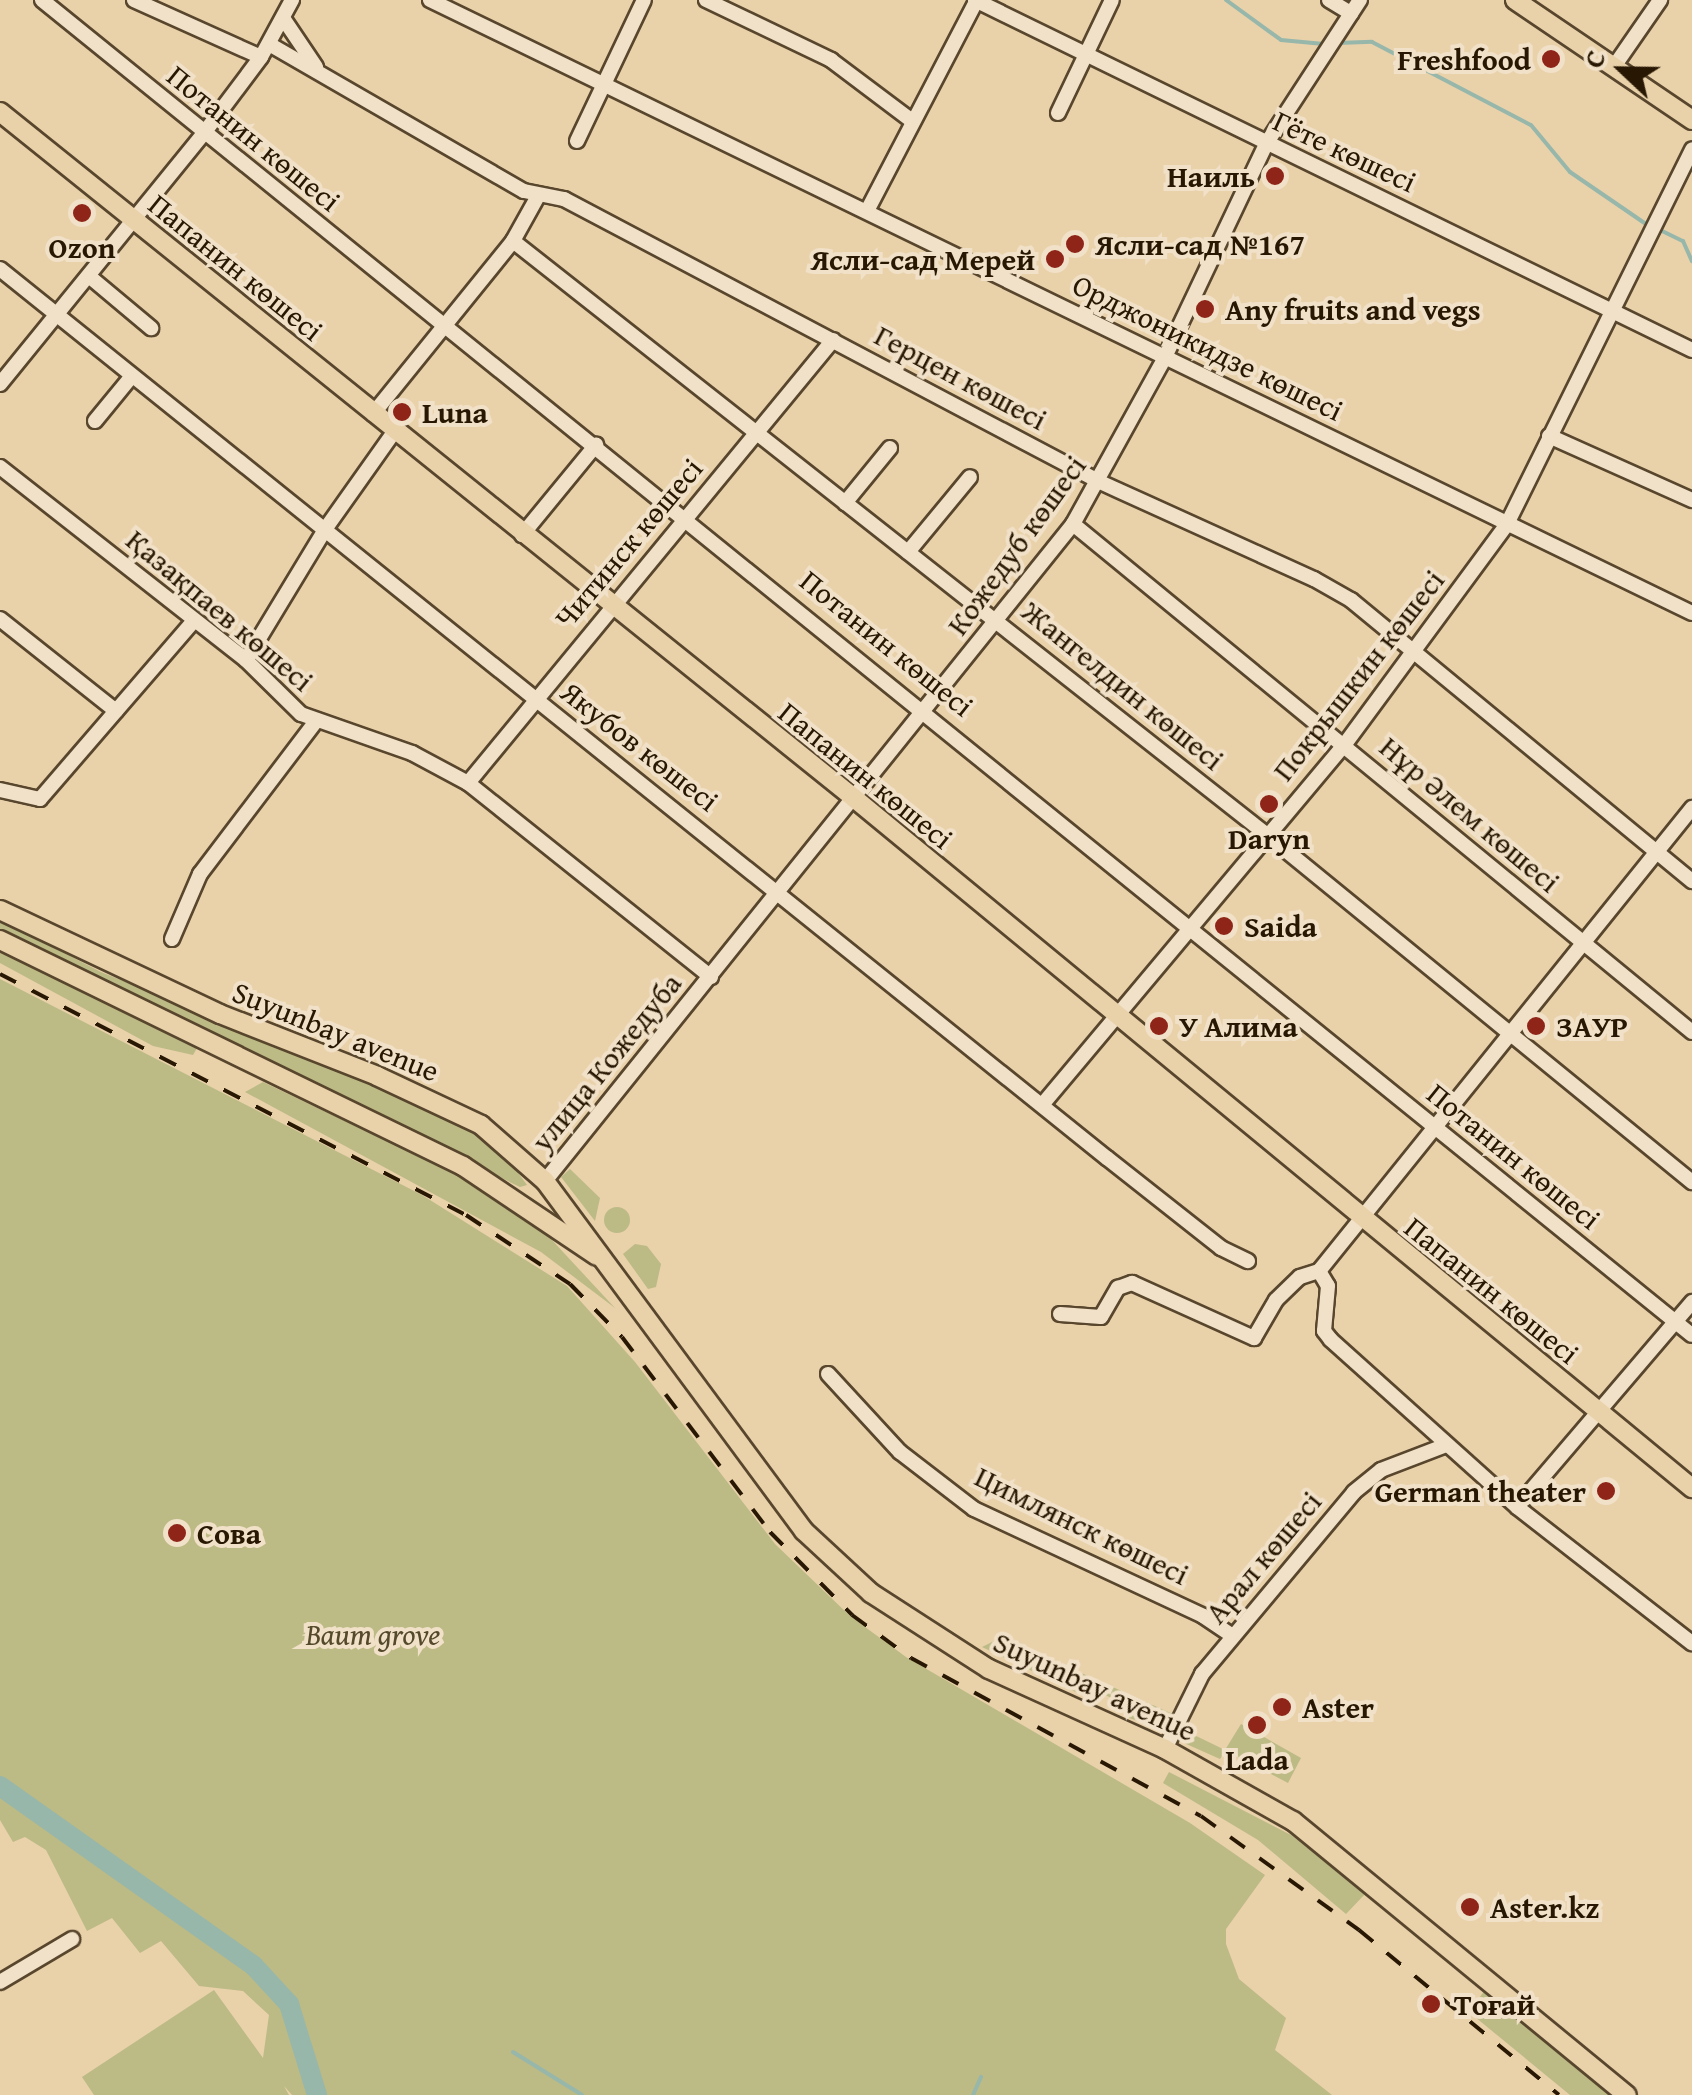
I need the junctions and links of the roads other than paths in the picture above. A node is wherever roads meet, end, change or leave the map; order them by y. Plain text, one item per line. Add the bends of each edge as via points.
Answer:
1 (42, 0) edge
2 (134, 0) edge
3 (292, 0) edge
4 (430, 0) edge
5 (644, 0) edge
6 (706, 0) edge
7 (976, 0) edge
8 (1112, 0) edge
9 (1329, 0) edge
10 (1360, 0) edge
11 (1660, 0) edge
12 (1520, 1) edge
13 (1351, 14) junction
14 (283, 18) junction
15 (265, 51) junction
16 (1086, 55) junction
17 (1613, 68) junction
18 (320, 72) junction
19 (603, 88) junction
20 (0, 112) edge
21 (1058, 113) dead end
22 (911, 120) junction
23 (1692, 120) edge
24 (204, 133) junction
25 (577, 141) dead end
26 (1266, 144) junction
27 (1692, 148) edge
28 (538, 196) junction
29 (867, 211) junction
30 (134, 220) junction
31 (513, 241) junction
32 (0, 270) edge
33 (90, 277) junction
34 (1612, 308) junction
35 (59, 315) junction
36 (443, 326) junction
37 (151, 328) dead end
38 (833, 340) junction
39 (1692, 350) edge
40 (1164, 357) junction
41 (132, 376) junction
42 (0, 384) edge
43 (373, 414) junction
44 (95, 421) dead end
45 (394, 432) junction
46 (755, 434) junction
47 (1550, 436) junction
48 (596, 445) junction
49 (890, 448) dead end
50 (0, 467) edge
51 (970, 477) dead end
52 (1100, 482) junction
53 (1692, 500) edge
54 (845, 503) junction
55 (686, 517) junction
56 (1073, 524) junction
57 (1507, 524) junction
58 (326, 528) junction
59 (522, 535) junction
60 (908, 552) junction
61 (610, 606) junction
62 (1692, 613) edge
63 (0, 619) edge
64 (998, 621) junction
65 (194, 622) junction
66 (1413, 654) junction
67 (246, 660) junction
68 (536, 698) junction
69 (116, 711) junction
70 (926, 711) junction
71 (317, 720) junction
72 (1345, 744) junction
73 (468, 783) junction
74 (0, 790) edge
75 (854, 798) junction
76 (1692, 808) edge
77 (1267, 835) junction
78 (1656, 852) junction
79 (1692, 882) edge
80 (780, 894) junction
81 (0, 910) edge
82 (1192, 927) junction
83 (172, 939) dead end
84 (0, 940) edge
85 (1581, 943) junction
86 (711, 977) junction
87 (1116, 1018) junction
88 (1511, 1031) junction
89 (1692, 1032) edge
90 (1042, 1104) junction
91 (1434, 1126) junction
92 (545, 1182) junction
93 (1692, 1182) edge
94 (1361, 1219) junction
95 (605, 1262) junction
96 (1248, 1262) dead end
97 (1319, 1271) junction
98 (1692, 1302) edge
99 (1060, 1314) dead end
100 (1675, 1322) junction
101 (1692, 1335) edge
102 (828, 1374) dead end
103 (1598, 1413) junction
104 (1446, 1445) junction
105 (1692, 1488) edge
106 (1517, 1507) junction
107 (1231, 1635) junction
108 (1692, 1643) edge
109 (1165, 1749) junction
110 (72, 1938) dead end
111 (2, 1977) edge
112 (1627, 2095) edge

1 - 24 street, Потанин көшесі
2 - 15 street
3 - 14 street
4 - 19 street, Орджоникидзе көшесі
5 - 19 street
6 - 22 street via 832,60
7 - 16 street, Гёте көшесі
7 - 22 street via 945,71
8 - 16 street
9 - 13 street
10 - 13 street
11 - 17 street
12 - 17 main road
13 - 26 street, Кожедуб көшесі
14 - 15 street
14 - 18 street
15 - 18 street, Герцен көшесі
15 - 24 street
16 - 21 street
16 - 26 street, Гёте көшесі
17 - 23 main road
18 - 28 street, Герцен көшесі
19 - 25 street
19 - 29 street, Орджоникидзе көшесі
20 - 30 main road, Папанин көшесі
22 - 29 street
24 - 30 street
24 - 36 street, Потанин көшесі
26 - 34 street, Гёте көшесі
26 - 40 street, Кожедуб көшесі
27 - 34 street, Покрышкин көшесі
28 - 31 street
28 - 38 street, Герцен көшесі via 564,199
29 - 40 street, Орджоникидзе көшесі
30 - 33 street
30 - 43 main road, Папанин көшесі
31 - 36 street
31 - 46 street, Жангелдин көшесі
32 - 35 street, Якубов көшесі
33 - 35 street
33 - 37 street
34 - 39 street, Гёте көшесі
34 - 47 street, Покрышкин көшесі
35 - 41 street, Якубов көшесі
35 - 42 street
36 - 43 street
36 - 48 street, Потанин көшесі
38 - 46 street, Читинск көшесі
38 - 52 street, Герцен көшесі
40 - 52 street, Кожедуб көшесі
40 - 57 street, Орджоникидзе көшесі
41 - 44 street
41 - 58 street, Якубов көшесі
43 - 45 main road, Папанин көшесі
45 - 58 street
45 - 59 main road, Папанин көшесі
46 - 54 street, Жангелдин көшесі
46 - 55 street, Читинск көшесі
47 - 53 street
47 - 57 street, Покрышкин көшесі
48 - 55 street, Потанин көшесі
48 - 59 street
49 - 54 street
50 - 65 street, Қазақпаев көшесі
51 - 60 street
52 - 56 street, Кожедуб көшесі
52 - 66 street, Герцен көшесі via 1314,579
54 - 60 street, Жангелдин көшесі
55 - 61 street, Читинск көшесі
55 - 70 street, Потанин көшесі
56 - 64 street, Кожедуб көшесі
56 - 72 street, Нұр Әлем көшесі
57 - 62 street, Орджоникидзе көшесі
57 - 66 street, Покрышкин көшесі
58 - 67 street
58 - 68 street, Якубов көшесі
59 - 61 main road, Папанин көшесі
60 - 64 street, Жангелдин көшесі
61 - 68 street, Читинск көшесі
61 - 75 main road, Папанин көшесі
63 - 69 street
64 - 70 street, Кожедуб көшесі
64 - 77 street, Жангелдин көшесі
65 - 67 street, Қазақпаев көшесі
65 - 69 street
66 - 72 street, Покрышкин көшесі
66 - 78 street, Герцен көшесі
67 - 71 street, Қазақпаев көшесі via 300,714
68 - 73 street, Читинск көшесі
68 - 80 street, Якубов көшесі
69 - 74 street via 40,798
70 - 75 street, Кожедуб көшесі
70 - 82 street, Потанин көшесі
71 - 73 street, Қазақпаев көшесі via 412,753
71 - 83 street via 200,874
72 - 77 street, Покрышкин көшесі
72 - 85 street, Нұр Әлем көшесі
73 - 86 street, Қазақпаев көшесі
75 - 80 street, Кожедуб көшесі
75 - 87 main road, Папанин көшесі
76 - 78 street
77 - 82 street, Покрышкин көшесі
77 - 88 street, Жангелдин көшесі
78 - 79 street, Герцен көшесі
78 - 85 street
80 - 86 street, Кожедуб көшесі
80 - 90 street, Якубов көшесі
81 - 92 main road, Suyunbay avenue via 220,1014 443,1104 514,1149
82 - 87 street, Покрышкин көшесі
82 - 91 street, Потанин көшесі
84 - 95 main road, Suyunbay avenue via 464,1166
85 - 88 street
85 - 89 street, Нұр Әлем көшесі
86 - 92 street, улица Кожедуба
87 - 90 street, Покрышкин көшесі
87 - 94 main road, Папанин көшесі
88 - 91 street
88 - 93 street, Жангелдин көшесі
90 - 96 street, Якубов көшесі via 1221,1248
91 - 94 street
91 - 100 street, Потанин көшесі
92 - 95 main road, Suyunbay avenue
94 - 97 street
94 - 103 main road, Папанин көшесі
95 - 109 main road, Suyunbay avenue via 804,1532 857,1582 989,1669
97 - 99 street via 1300,1277 1276,1300 1254,1338 1132,1283 1118,1288 1101,1317
97 - 104 street via 1328,1286 1324,1332
98 - 100 street
100 - 101 street, Потанин көшесі
100 - 103 street
102 - 107 street, Цимлянск көшесі via 900,1452 974,1509
103 - 105 main road, Папанин көшесі
103 - 106 street
104 - 106 street
104 - 107 street, Арал көшесі via 1381,1470 1354,1492
106 - 108 street
107 - 109 street, Арал көшесі via 1202,1674
109 - 112 main road, Suyunbay avenue via 1330,1846
110 - 111 street

